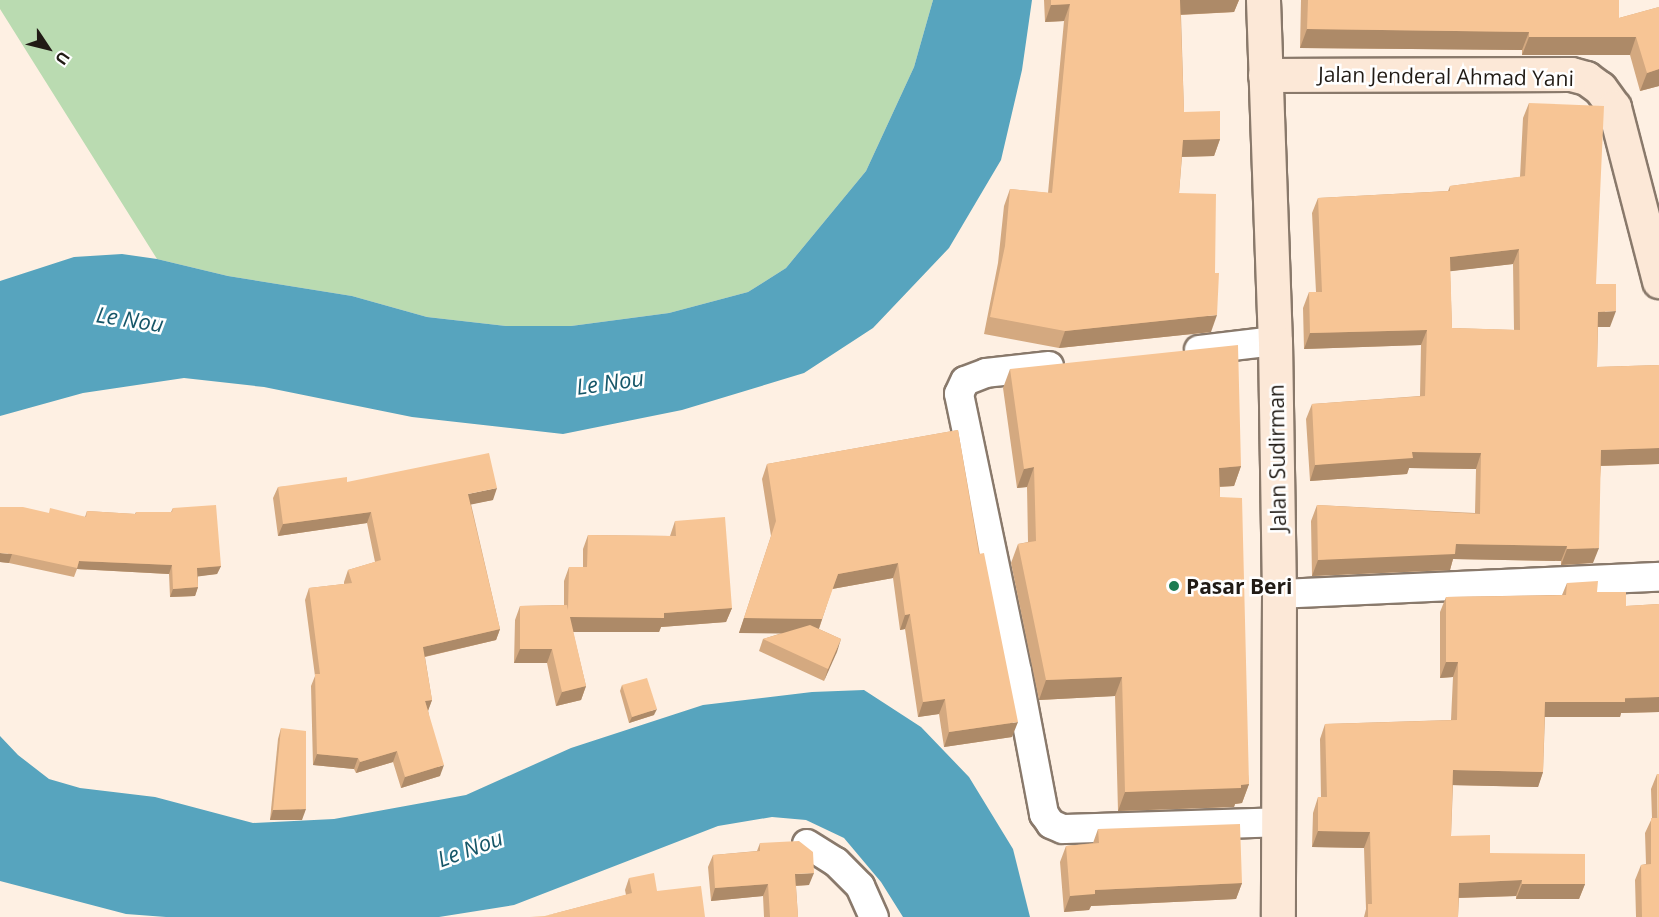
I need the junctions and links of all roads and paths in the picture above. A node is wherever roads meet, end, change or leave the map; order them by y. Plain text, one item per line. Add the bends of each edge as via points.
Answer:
1 (1263, 0) edge
2 (1265, 75) junction
3 (1659, 281) edge
4 (1275, 341) junction
5 (1171, 353) edge
6 (1079, 363) edge
7 (1659, 578) edge
8 (1279, 594) junction
9 (1280, 822) junction
10 (807, 844) edge
11 (874, 917) edge
12 (1278, 917) edge

1 - 2 street, Jalan Sudirman
2 - 3 street, Jalan Jenderal Ahmad Yani via 1571,74 1586,78 1600,88 1614,107
2 - 4 street, Jalan Sudirman
4 - 5 street
4 - 8 street, Jalan Sudirman
6 - 9 street via 986,373 965,381 958,394 1044,814 1051,824 1063,829
7 - 8 street
8 - 9 street, Jalan Sudirman
9 - 12 street, Jalan Sudirman
10 - 11 street via 836,862 860,886

